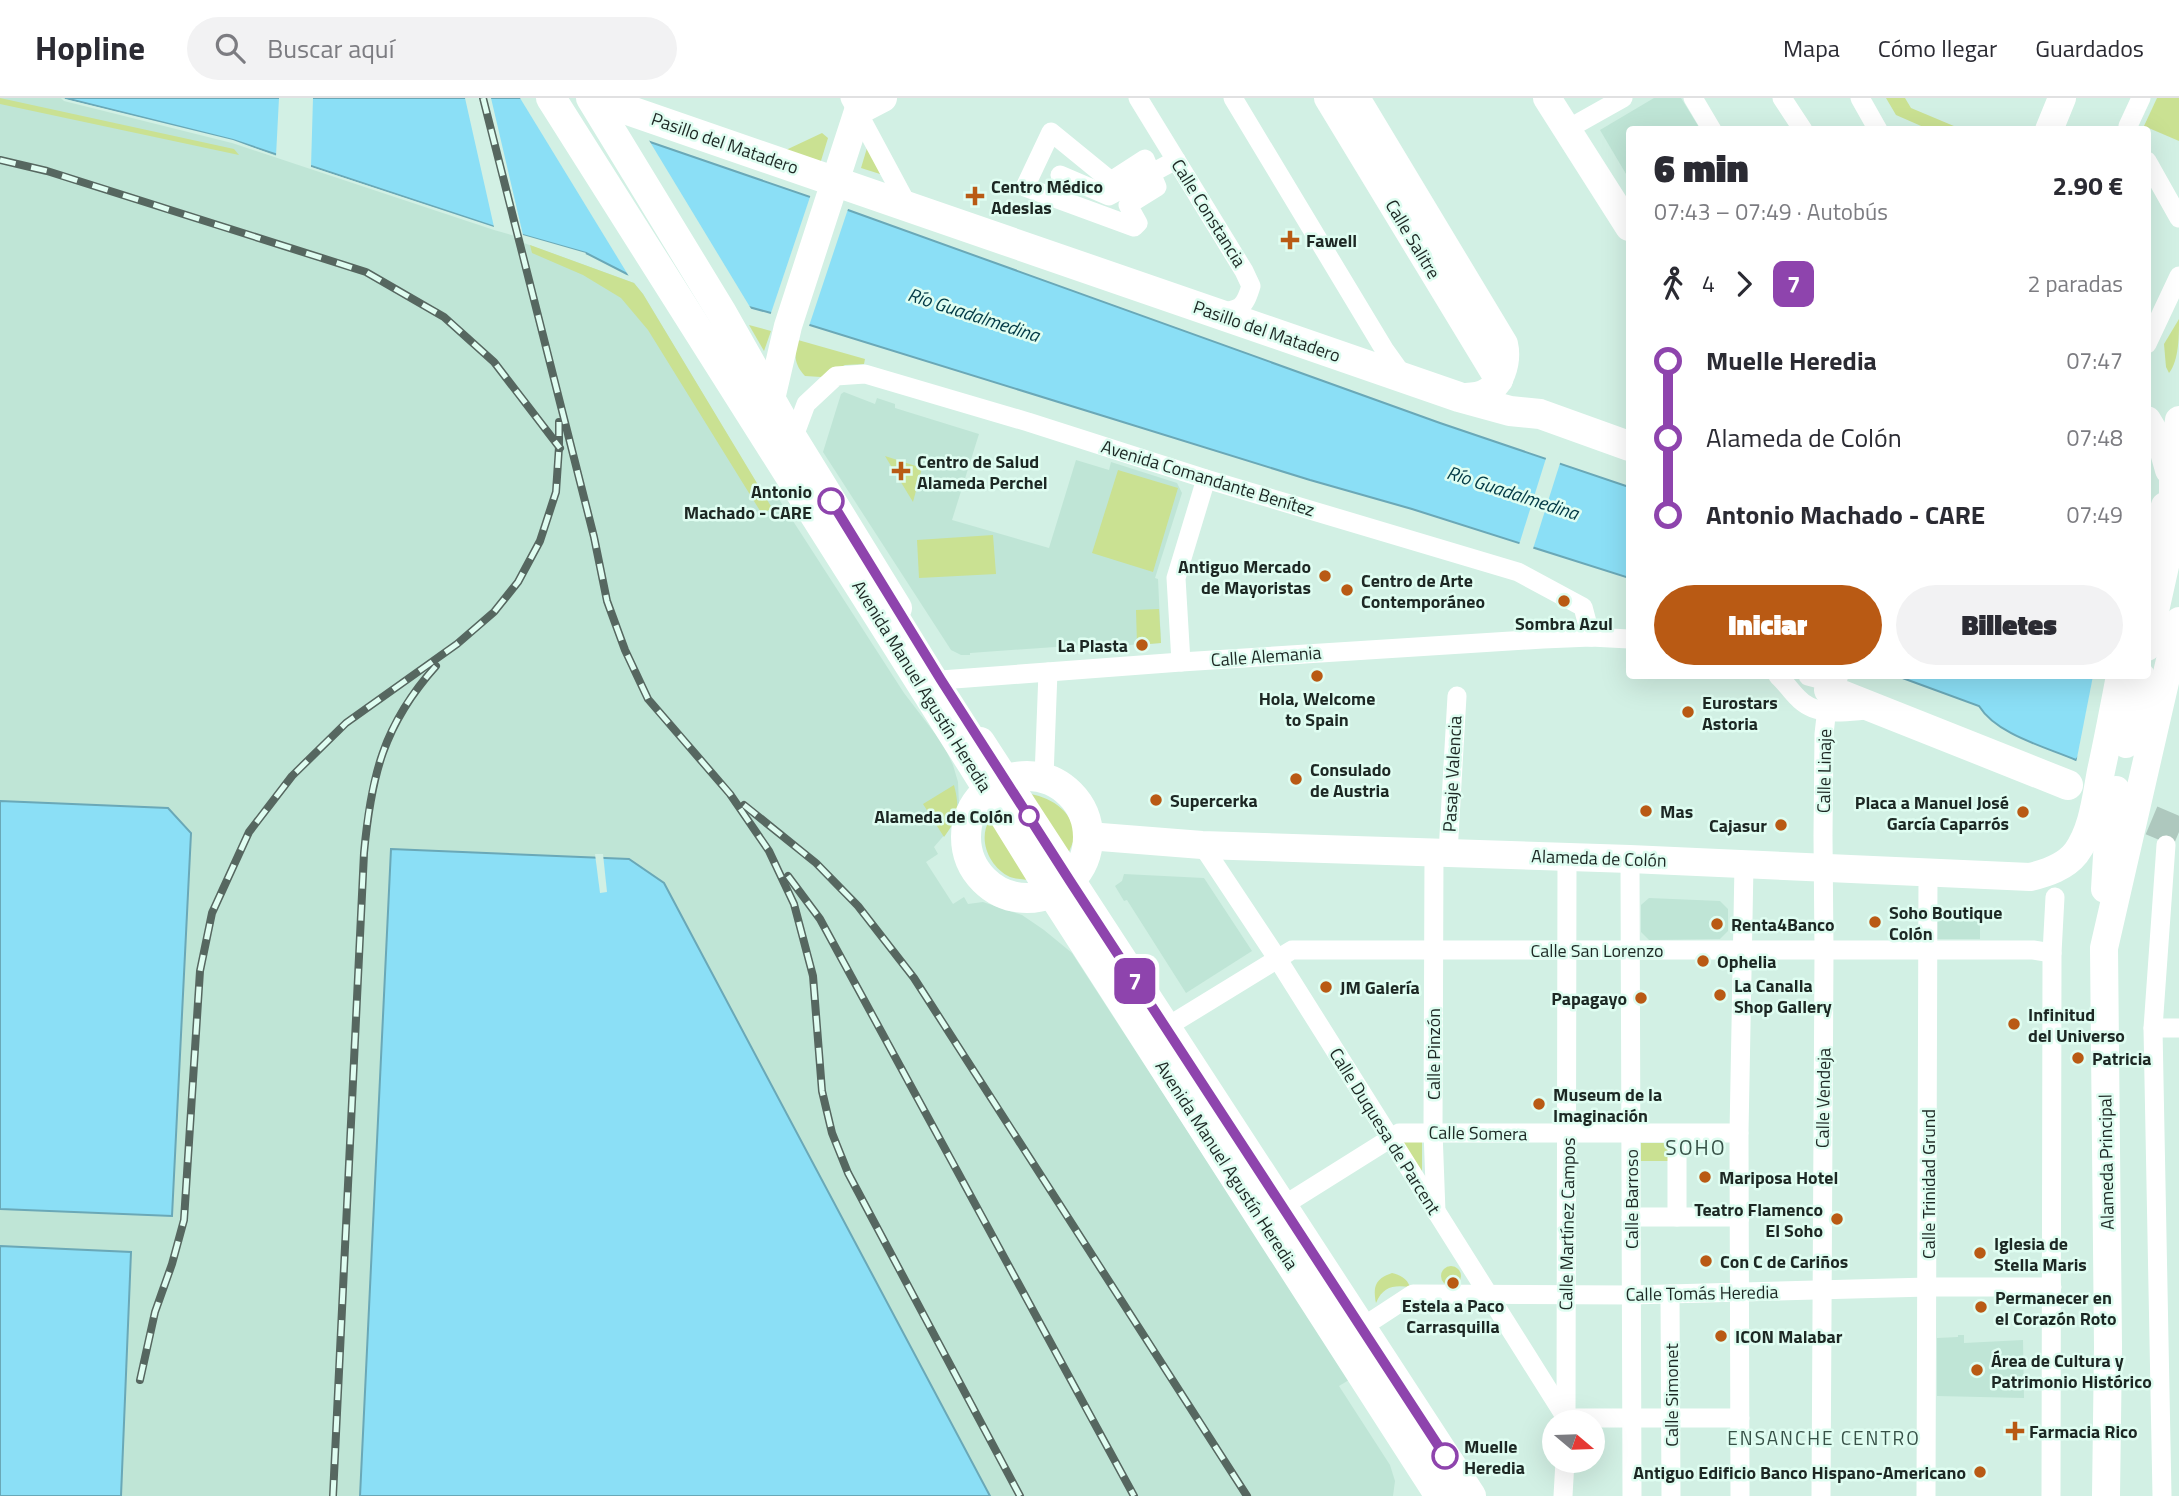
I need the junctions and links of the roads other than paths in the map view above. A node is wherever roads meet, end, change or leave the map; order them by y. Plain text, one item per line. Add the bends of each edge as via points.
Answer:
1 (551, 98) edge
2 (883, 98) edge
3 (1138, 98) edge
4 (1233, 98) edge
5 (1328, 98) edge
6 (1356, 98) edge
7 (1547, 98) edge
8 (1623, 98) edge
9 (1693, 98) edge
10 (1782, 98) edge
11 (1860, 98) edge
12 (2062, 98) edge
13 (2141, 98) edge
14 (854, 105) edge
15 (604, 107) edge
16 (1710, 126) edge
17 (1800, 126) edge
18 (1876, 126) edge
19 (2051, 126) edge
20 (2128, 126) edge
21 (1566, 130) junction
22 (1176, 160) junction
23 (2151, 168) edge
24 (1151, 172) junction
25 (1060, 175) dead end
26 (604, 183) junction
27 (834, 186) junction
28 (908, 206) junction
29 (2179, 218) edge
30 (1626, 223) edge
31 (2179, 276) edge
32 (1215, 313) junction
33 (2151, 336) edge
34 (1405, 378) junction
35 (1499, 380) junction
36 (1459, 397) junction
37 (771, 399) junction
38 (2179, 420) edge
39 (2151, 427) edge
40 (793, 439) junction
41 (1626, 445) edge
42 (1206, 479) junction
43 (2176, 483) edge
44 (2151, 544) edge
45 (2163, 632) edge
46 (1591, 637) junction
47 (1626, 639) edge
48 (1181, 662) junction
49 (1048, 672) junction
50 (2151, 676) edge
51 (2120, 679) edge
52 (2140, 679) edge
53 (2150, 679) edge
54 (941, 680) junction
55 (1789, 680) edge
56 (1825, 687) edge
57 (1457, 696) dead end
58 (1044, 778) junction
59 (997, 785) junction
60 (2068, 785) dead end
61 (2111, 824) junction
62 (1088, 836) junction
63 (1202, 845) junction
64 (2166, 845) dead end
65 (1441, 853) junction
66 (1567, 857) junction
67 (1630, 859) junction
68 (1744, 865) junction
69 (1824, 867) junction
70 (1928, 872) junction
71 (1061, 887) junction
72 (2055, 897) dead end
73 (1434, 949) junction
74 (1565, 950) junction
75 (1632, 950) junction
76 (1742, 951) junction
77 (1824, 951) junction
78 (1927, 951) junction
79 (2052, 953) junction
80 (1277, 958) junction
81 (1165, 1028) junction
82 (2153, 1028) junction
83 (2179, 1028) edge
84 (1433, 1131) junction
85 (1739, 1133) junction
86 (1568, 1134) junction
87 (1632, 1134) junction
88 (1677, 1134) junction
89 (1390, 1138) junction
90 (1281, 1207) junction
91 (1436, 1213) junction
92 (1631, 1217) junction
93 (1677, 1217) junction
94 (1740, 1217) junction
95 (2169, 1267) edge
96 (1928, 1287) junction
97 (2052, 1287) junction
98 (1821, 1291) junction
99 (1740, 1293) junction
100 (1490, 1294) junction
101 (1567, 1294) junction
102 (1670, 1294) junction
103 (1631, 1295) junction
104 (1361, 1328) junction
105 (1560, 1410) edge
106 (1566, 1410) edge
107 (1632, 1417) junction
108 (2170, 1417) edge
109 (1605, 1418) edge
110 (1671, 1418) junction
111 (1740, 1418) junction
112 (1564, 1474) edge
113 (1419, 1482) edge
114 (1440, 1496) edge
115 (1471, 1496) edge
116 (1563, 1496) edge
117 (1632, 1496) edge
118 (1671, 1496) edge
119 (1741, 1496) edge
120 (1821, 1496) edge
121 (1926, 1496) edge
122 (2051, 1496) edge
123 (2106, 1496) edge
124 (2162, 1496) edge

1 - 26 main road, Avenida Manuel Agustín Heredia
2 - 14 main road
3 - 22 street, Calle Constancia
4 - 34 street
5 - 35 main road, Calle Salitre
6 - 35 main road, Calle Salitre via 1501,337 1505,358
7 - 21 main road
8 - 21 street
9 - 16 street
10 - 17 street
11 - 18 street
12 - 19 main road
13 - 20 street
14 - 27 main road
14 - 28 street
15 - 26 main road via 600,142
15 - 27 main road, Pasillo del Matadero
15 - 37 main road, Avenida Manuel Agustín Heredia
21 - 30 main road
22 - 24 street
22 - 32 street, Calle Constancia via 1251,286 1247,302 1237,311
23 - 29 street
24 - 24 street via 1145,159 1111,181 1051,132 1025,187 1134,227 1138,223 1128,205 1157,187
24 - 25 street via 1108,196
26 - 59 main road, Avenida Manuel Agustín Heredia
27 - 28 main road, Pasillo del Matadero
27 - 37 main road via 788,326
28 - 32 main road, Pasillo del Matadero
31 - 33 street
32 - 34 main road, Pasillo del Matadero
34 - 36 main road, Pasillo del Matadero
35 - 36 main road via 1481,395
36 - 41 main road, Pasillo del Matadero via 1540,414
37 - 40 main road, Avenida Manuel Agustín Heredia
38 - 43 main road via 2173,465
39 - 43 main road
40 - 42 street, Avenida Comandante Benítez via 806,404 835,376 865,374
40 - 54 main road, Avenida Manuel Agustín Heredia
42 - 46 street, Avenida Comandante Benítez via 1518,572 1583,607
42 - 48 street via 1176,578
43 - 44 main road
43 - 45 main road
45 - 50 main road
46 - 47 street
46 - 48 street, Calle Alemania
48 - 49 street, Calle Alemania
49 - 54 street, Calle Alemania
49 - 58 street
51 - 61 main road
52 - 61 main road
53 - 61 main road
54 - 59 main road, Avenida Manuel Agustín Heredia
55 - 56 street via 1808,706
56 - 60 main road
56 - 69 street, Calle Linaje
57 - 65 street, Pasaje Valencia
58 - 59 main road via 1029,776
58 - 62 main road via 1069,792 1080,805
59 - 71 main road, Avenida Manuel Agustín Heredia
59 - 71 main road via 976,805 968,822 969,855 975,869 999,891 1016,897 1034,898
61 - 70 main road, Alameda de Colón via 2083,841 2064,864 2030,877
61 - 123 main road, Alameda Principal via 2104,948
62 - 63 main road, Alameda de Colón
62 - 71 main road via 1080,868
63 - 65 main road, Alameda de Colón
63 - 80 street, Calle Duquesa de Parcent
64 - 82 street
65 - 66 main road, Alameda de Colón
65 - 73 street, Calle Pinzón
66 - 67 main road, Alameda de Colón
66 - 74 street, Calle Martínez Campos
67 - 68 main road, Alameda de Colón
67 - 75 street, Calle Barroso
68 - 69 main road, Alameda de Colón
68 - 76 street
69 - 70 main road, Alameda de Colón
69 - 77 street, Calle Vendeja
70 - 78 street, Calle Trinidad Grund
71 - 81 main road, Avenida Manuel Agustín Heredia
71 - 113 main road, Avenida Manuel Agustín Heredia
72 - 79 street
73 - 74 street, Calle San Lorenzo
73 - 80 street, Calle San Lorenzo via 1292,950
73 - 84 street, Calle Pinzón
74 - 75 street, Calle San Lorenzo
74 - 86 street, Calle Martínez Campos
75 - 76 street, Calle San Lorenzo
75 - 87 street, Calle Barroso
76 - 77 street, Calle San Lorenzo
76 - 85 street
77 - 78 street, Calle San Lorenzo
77 - 98 street, Calle Vendeja
78 - 79 street, Calle San Lorenzo
78 - 96 street, Calle Trinidad Grund
79 - 97 street
80 - 81 street, Calle San Lorenzo
80 - 89 street, Calle Duquesa de Parcent
81 - 90 main road, Avenida Manuel Agustín Heredia
82 - 83 street
82 - 95 street
84 - 86 street, Calle Somera
84 - 89 street, Calle Somera
84 - 91 street, Calle Pinzón
85 - 88 street, Calle Somera
85 - 94 street
86 - 87 street, Calle Somera
86 - 101 street, Calle Martínez Campos
87 - 88 street, Calle Somera
87 - 92 street, Calle Barroso
88 - 93 street
89 - 90 street, Calle Somera
89 - 91 street, Calle Duquesa de Parcent
90 - 104 main road, Avenida Manuel Agustín Heredia
91 - 100 street, Calle Duquesa de Parcent
92 - 93 street
92 - 103 street, Calle Barroso
93 - 94 street
94 - 99 street
95 - 108 street
96 - 97 street, Calle Tomás Heredia
96 - 98 street, Calle Tomás Heredia
96 - 121 street, Calle Trinidad Grund
97 - 122 street
98 - 99 street, Calle Tomás Heredia
98 - 120 street, Calle Vendeja
99 - 102 street, Calle Tomás Heredia
99 - 111 street
100 - 101 street, Calle Tomás Heredia
100 - 104 street, Calle Tomás Heredia via 1413,1294
100 - 105 street, Calle Duquesa de Parcent
101 - 103 street, Calle Tomás Heredia
101 - 106 street, Calle Martínez Campos
102 - 103 street, Calle Tomás Heredia
102 - 110 street, Calle Simonet
103 - 107 street, Calle Barroso
104 - 115 main road, Avenida Manuel Agustín Heredia
107 - 109 street
107 - 110 street
107 - 117 street, Calle Barroso
108 - 124 street
110 - 111 street
110 - 118 street, Calle Simonet
111 - 119 street
112 - 116 street
113 - 114 main road, Avenida Manuel Agustín Heredia

